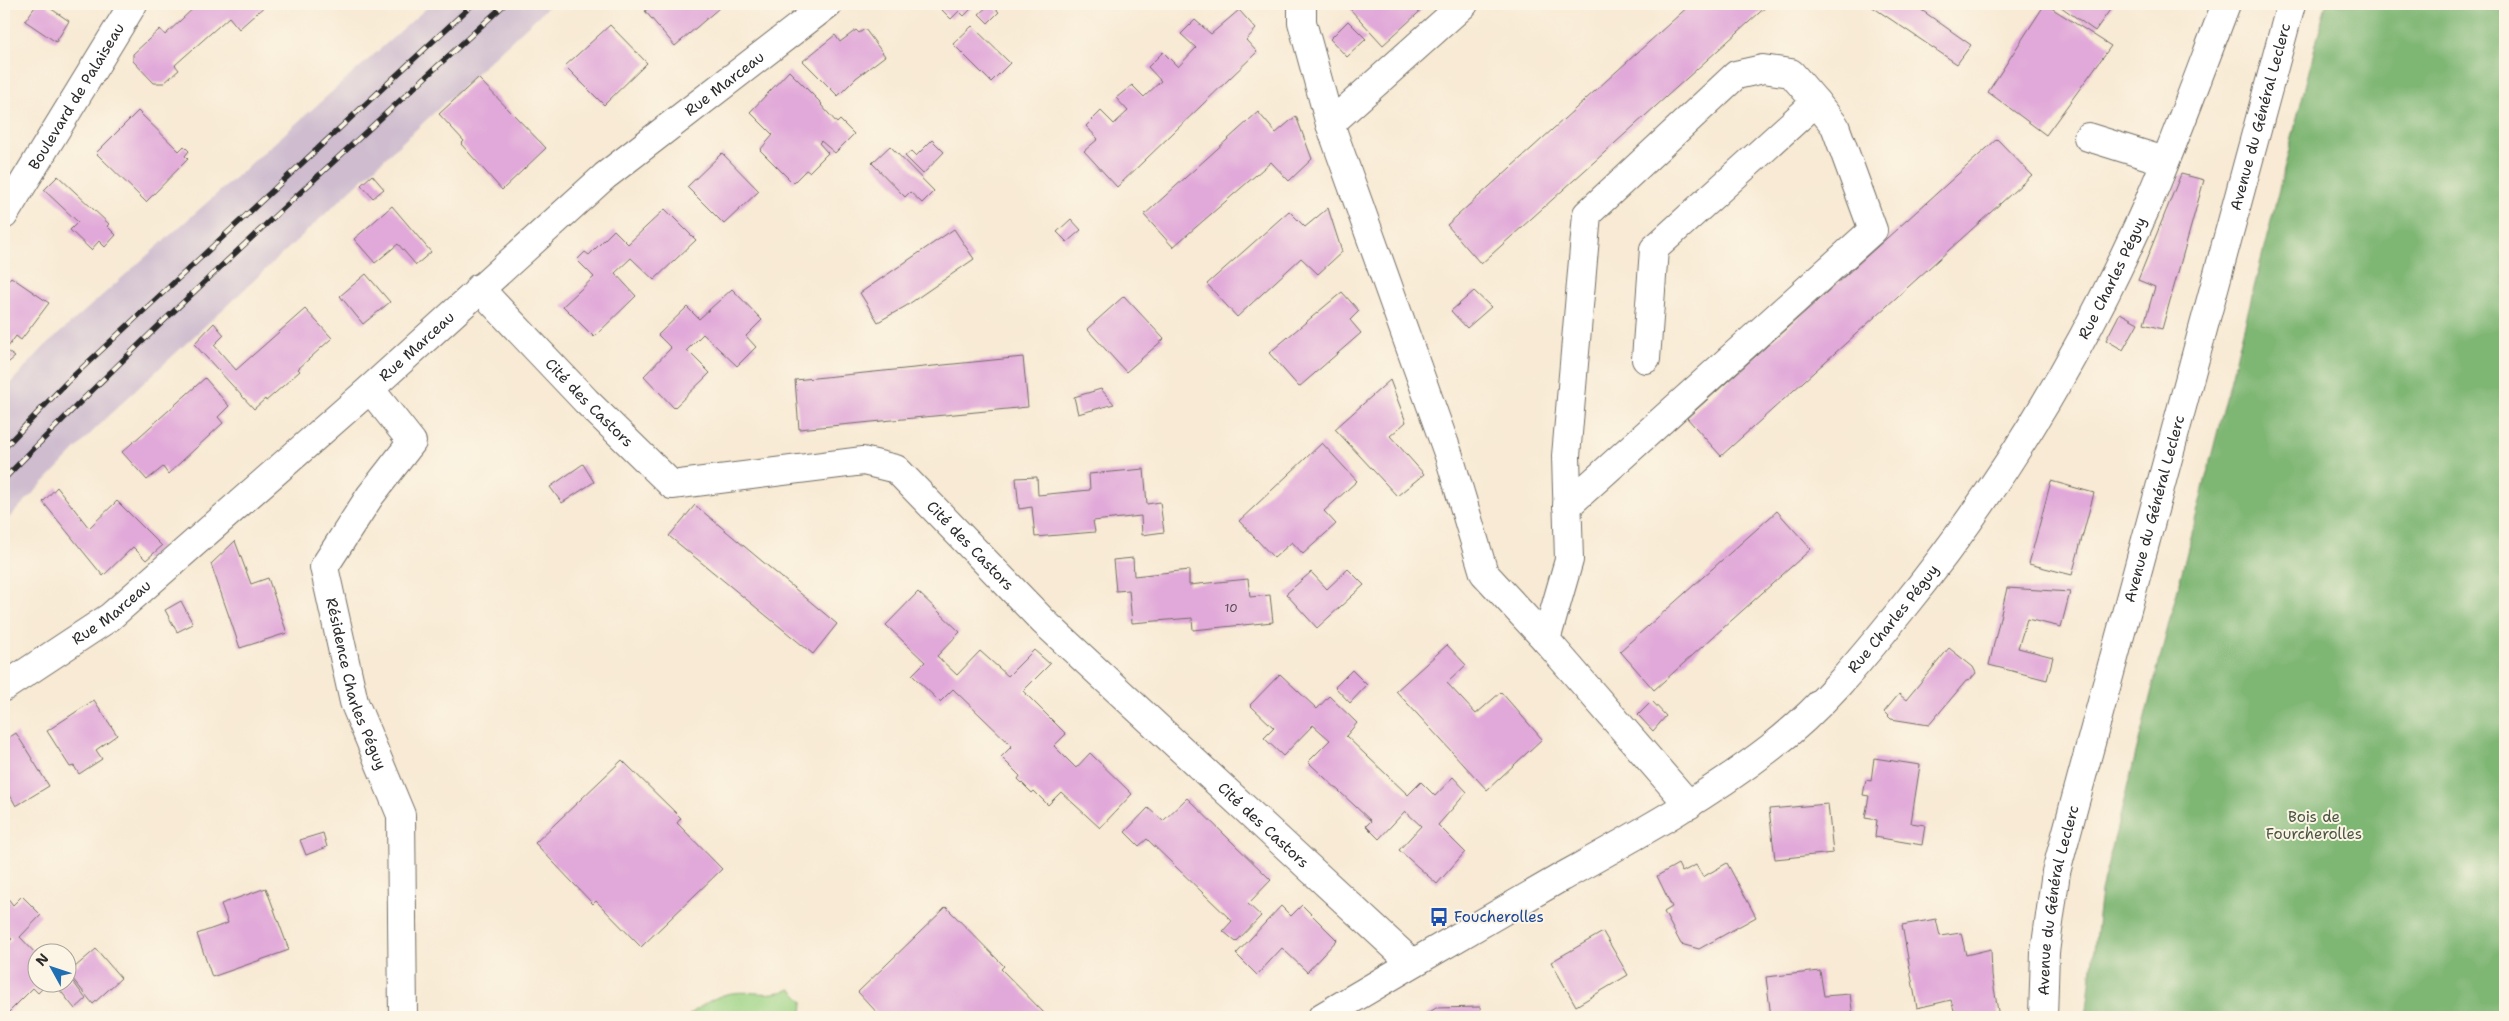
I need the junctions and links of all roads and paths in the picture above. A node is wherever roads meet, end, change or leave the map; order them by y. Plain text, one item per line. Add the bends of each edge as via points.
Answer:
1 (133, 4) edge
2 (828, 4) edge
3 (1322, 4) edge
4 (1464, 4) edge
5 (2226, 4) edge
6 (2291, 4) edge
7 (1302, 13) edge
8 (1816, 102) junction
9 (1330, 124) junction
10 (2088, 137) dead end
11 (2165, 161) junction
12 (4, 215) edge
13 (479, 288) junction
14 (1646, 359) dead end
15 (370, 389) junction
16 (1567, 506) junction
17 (1546, 640) junction
18 (4, 687) edge
19 (1689, 805) junction
20 (1412, 963) junction
21 (403, 1017) edge
22 (1322, 1017) edge
23 (2043, 1017) edge

1 - 12 street, Boulevard de Palaiseau
2 - 13 street, Rue Marceau via 605,176
3 - 7 street
4 - 9 street
5 - 11 street, Rue Charles Péguy
6 - 23 street, Avenue du Général Leclerc via 2056,872 2044,952
7 - 9 street
8 - 14 street via 1654,248
8 - 16 street via 1835,126 1873,230
8 - 16 street via 1791,73 1763,69 1736,76 1587,214 1566,456
9 - 17 street via 1449,456 1484,573
10 - 11 street
11 - 19 street, Rue Charles Péguy via 2080,342 2028,435 1962,530 1856,665 1803,721
13 - 15 street, Rue Marceau
13 - 20 street, Cité des Castors via 586,401 672,485 863,461 896,469 1044,622
15 - 18 street, Rue Marceau via 110,617
15 - 21 street, Résidence Charles Péguy via 412,442 370,496 324,567 354,702 401,815
16 - 17 street via 1569,560
17 - 19 street
19 - 20 street, Rue Charles Péguy
20 - 22 street, Rue Charles Péguy

